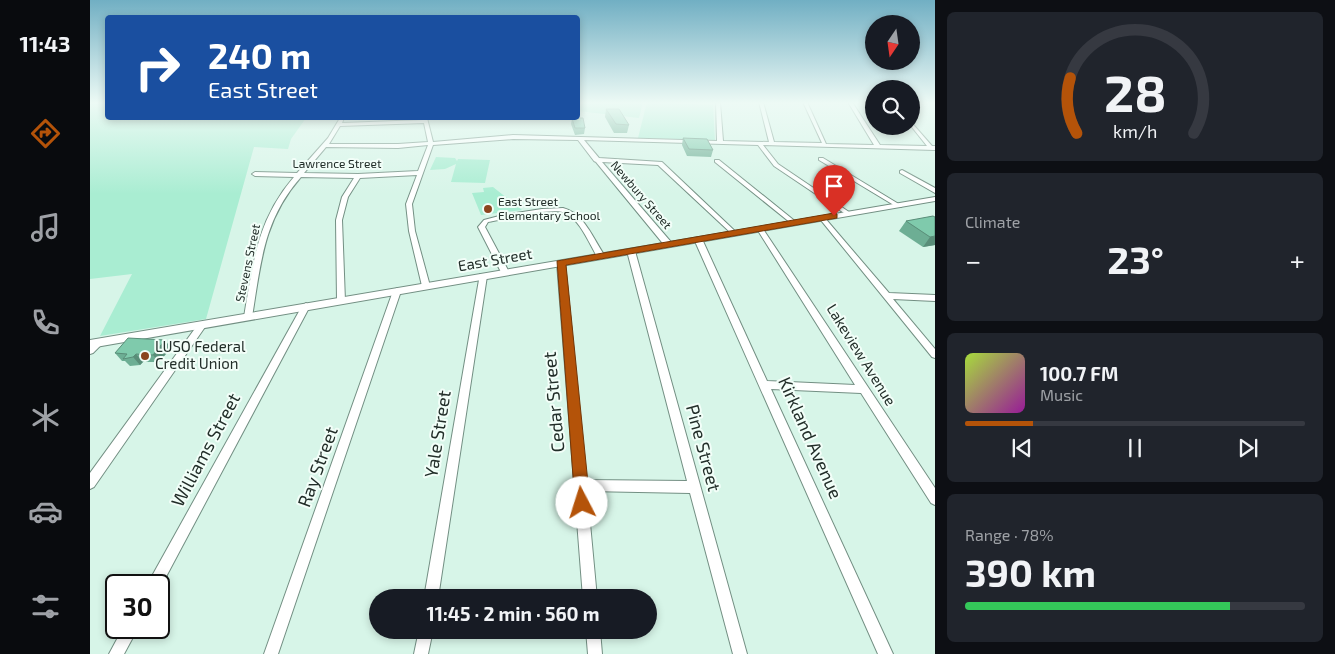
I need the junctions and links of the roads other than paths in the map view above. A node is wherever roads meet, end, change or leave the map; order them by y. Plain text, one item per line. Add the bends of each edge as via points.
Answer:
1 (335, 133) edge
2 (428, 133) edge
3 (720, 133) edge
4 (769, 133) edge
5 (819, 133) edge
6 (868, 133) edge
7 (920, 133) edge
8 (579, 138) junction
9 (720, 141) junction
10 (772, 142) junction
11 (431, 143) junction
12 (759, 143) junction
13 (824, 144) junction
14 (876, 145) junction
15 (327, 146) junction
16 (933, 148) edge
17 (822, 159) dead end
18 (596, 160) junction
19 (717, 161) dead end
20 (902, 172) dead end
21 (419, 173) junction
22 (255, 174) dead end
23 (299, 176) junction
24 (358, 176) junction
25 (935, 191) edge
26 (935, 199) edge
27 (899, 206) junction
28 (847, 214) junction
29 (822, 218) junction
30 (794, 223) junction
31 (760, 229) junction
32 (734, 233) junction
33 (698, 239) junction
34 (668, 244) junction
35 (631, 250) junction
36 (601, 256) junction
37 (561, 263) junction
38 (505, 272) junction
39 (483, 276) junction
40 (426, 286) junction
41 (398, 291) junction
42 (886, 296) junction
43 (935, 298) edge
44 (341, 301) junction
45 (306, 306) junction
46 (248, 317) junction
47 (202, 325) junction
48 (94, 343) edge
49 (90, 351) edge
50 (935, 355) edge
51 (766, 385) junction
52 (864, 389) junction
53 (90, 483) edge
54 (581, 486) junction
55 (695, 488) junction
56 (935, 499) edge
57 (160, 574) edge
58 (432, 589) edge
59 (589, 589) edge
60 (125, 639) edge
61 (424, 639) edge
62 (594, 639) edge
63 (116, 654) edge
64 (270, 654) edge
65 (422, 654) edge
66 (595, 654) edge
67 (740, 654) edge
68 (886, 654) edge

1 - 15 street, Stevens Street
2 - 11 street
3 - 9 street
4 - 10 street
5 - 13 street
6 - 14 street
7 - 16 street
8 - 9 street
8 - 11 street via 503,137
8 - 18 street, Newbury Street
9 - 12 street
10 - 12 street
10 - 13 street
11 - 15 street
11 - 21 street
12 - 28 street via 776,165
13 - 14 street
14 - 16 street
15 - 23 street, Stevens Street
17 - 27 street
18 - 32 street via 660,163
18 - 34 street, Newbury Street
19 - 30 street
20 - 25 street
21 - 24 street, Lawrence Street
21 - 40 street via 409,204 415,246
22 - 23 street, Lawrence Street
23 - 24 street, Lawrence Street
23 - 46 street, Stevens Street via 282,195 267,225
24 - 44 street via 339,220
26 - 27 main road, East Street
27 - 28 main road, East Street
28 - 29 main road, East Street
29 - 30 main road, East Street
29 - 42 street
30 - 31 main road, East Street
31 - 32 main road, East Street
31 - 52 street, Lakeview Avenue
32 - 33 main road, East Street
33 - 34 main road, East Street
33 - 51 street, Kirkland Avenue
34 - 35 main road, East Street
35 - 36 main road, East Street
35 - 55 street, Pine Street
36 - 37 main road, East Street
36 - 38 street via 574,216 566,210 494,219 480,227
37 - 38 main road, East Street
37 - 54 street, Cedar Street
38 - 39 main road, East Street
39 - 40 main road, East Street
39 - 58 street, Yale Street
40 - 41 main road, East Street
41 - 44 main road, East Street
41 - 64 street, Ray Street
42 - 43 street
42 - 50 street
44 - 45 main road, East Street
45 - 46 main road, East Street
45 - 57 street, Williams Street
46 - 47 main road, East Street
47 - 48 main road, East Street
47 - 53 street
48 - 49 street
51 - 52 street
51 - 68 street, Kirkland Avenue
52 - 56 street, Lakeview Avenue
54 - 55 street
54 - 59 street, Cedar Street
55 - 67 street, Pine Street
60 - 63 street
61 - 65 street
62 - 66 street

